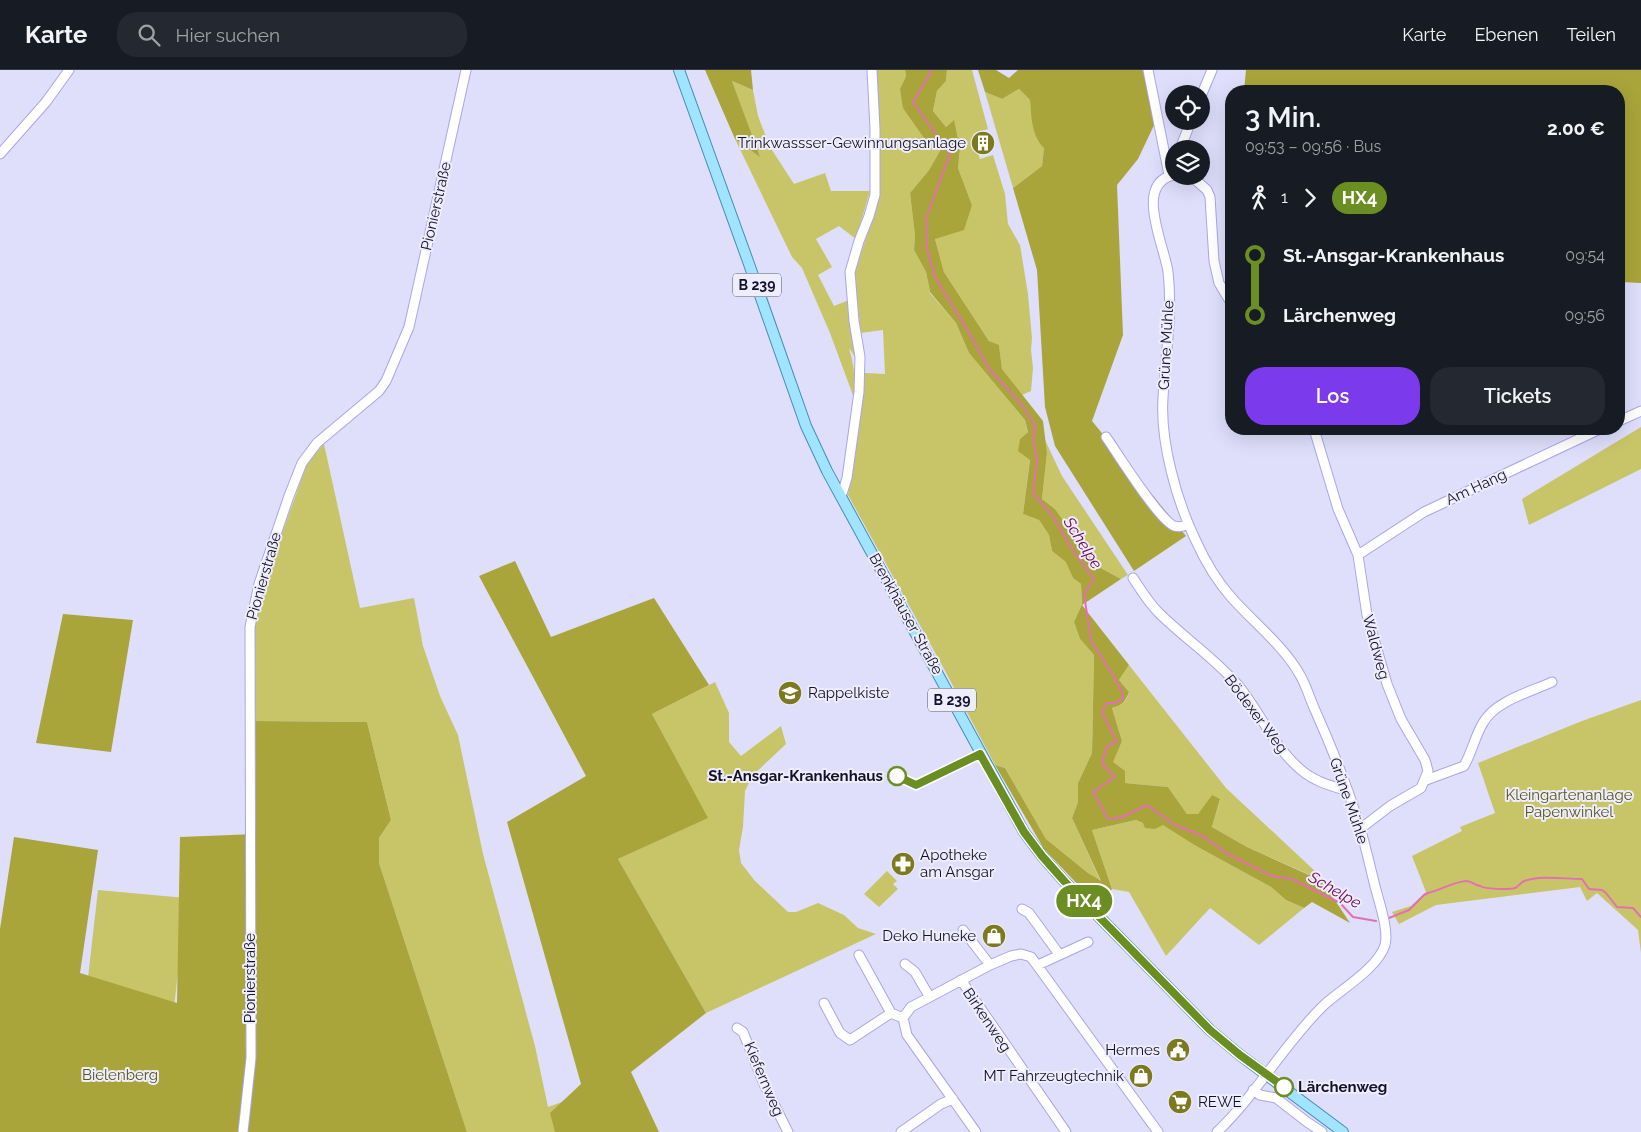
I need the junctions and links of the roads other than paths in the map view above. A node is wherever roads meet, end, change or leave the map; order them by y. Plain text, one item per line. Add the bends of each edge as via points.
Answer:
1 (69, 70) edge
2 (466, 70) edge
3 (679, 70) edge
4 (872, 70) edge
5 (1148, 70) edge
6 (1212, 70) edge
7 (1206, 85) edge
8 (1165, 144) edge
9 (0, 154) edge
10 (1165, 180) edge
11 (1201, 185) edge
12 (1225, 292) edge
13 (1641, 411) edge
14 (1625, 418) edge
15 (1316, 435) edge
16 (1587, 435) edge
17 (1106, 437) dead end
18 (841, 497) junction
19 (1188, 524) junction
20 (1358, 555) junction
21 (1133, 578) dead end
22 (1552, 682) dead end
23 (1426, 780) junction
24 (1348, 791) junction
25 (1360, 829) junction
26 (1022, 909) dead end
27 (963, 930) dead end
28 (1088, 942) dead end
29 (1059, 954) junction
30 (859, 955) dead end
31 (905, 964) dead end
32 (990, 965) junction
33 (1038, 965) junction
34 (961, 980) junction
35 (929, 996) junction
36 (824, 1004) dead end
37 (891, 1012) junction
38 (903, 1018) junction
39 (737, 1028) dead end
40 (1266, 1074) junction
41 (1254, 1090) junction
42 (953, 1099) junction
43 (243, 1132) edge
44 (788, 1132) edge
45 (902, 1132) edge
46 (976, 1132) edge
47 (1066, 1132) edge
48 (1158, 1132) edge
49 (1217, 1132) edge
50 (1322, 1132) edge
51 (1343, 1132) edge

1 - 9 street via 46,102
2 - 43 street, Pionierstraße via 408,327 386,381 317,443 302,462 254,604 250,627 251,1058
3 - 18 main road, B 239 via 806,426
4 - 18 street via 876,128 875,195 850,272 860,358 859,392
5 - 8 street
6 - 7 street
10 - 19 street, Grüne Mühle via 1154,194 1153,212 1165,256 1169,287 1162,413 1169,462
11 - 12 street via 1210,197 1214,261
13 - 14 street
15 - 20 street, Waldweg via 1338,509
16 - 20 street, Am Hang via 1424,512
17 - 19 street via 1167,522 1175,527
18 - 40 main road, Brenkhäuser Straße / B 239 via 1024,832 1065,882 1182,1003
19 - 24 street, Grüne Mühle via 1217,580 1286,655 1300,675
20 - 23 street, Waldweg via 1367,615 1381,666 1401,719 1425,760
21 - 24 street, Bödexer Weg via 1157,611 1219,664 1235,682 1274,742 1298,768 1309,776
22 - 23 street via 1492,710 1464,766
23 - 25 street via 1421,788
24 - 25 street, Grüne Mühle
25 - 40 street, Grüne Mühle via 1381,911 1386,939 1384,947 1375,963 1323,1006
26 - 29 street via 1029,913
27 - 32 street
28 - 29 street
29 - 33 street
30 - 37 street
31 - 35 street via 915,972
32 - 33 street via 1021,954 1031,957
32 - 34 street
33 - 48 street
34 - 35 street
34 - 47 street, Birkenweg
35 - 38 street via 911,1007
36 - 37 street via 840,1033 850,1040
37 - 38 street
38 - 42 street via 907,1035
39 - 44 street, Kiefernweg via 743,1032
40 - 41 street
40 - 51 main road, Brenkhäuser Straße / B 239
41 - 49 street
41 - 50 street via 1260,1095 1276,1098
42 - 45 street
42 - 46 street

